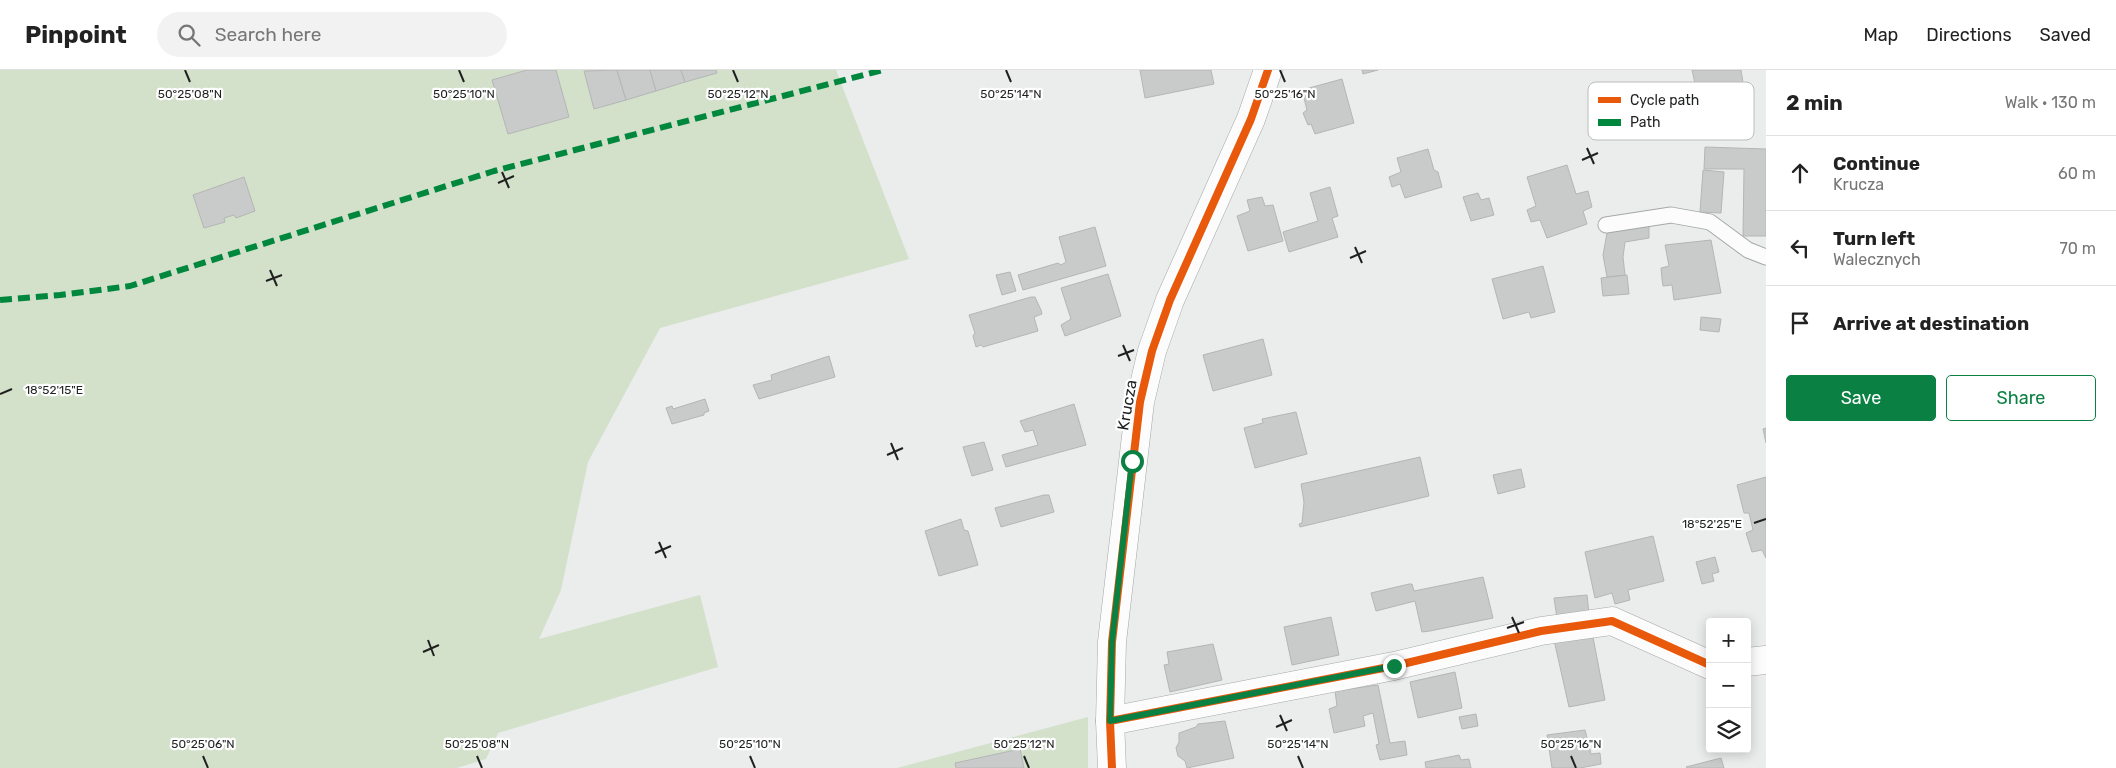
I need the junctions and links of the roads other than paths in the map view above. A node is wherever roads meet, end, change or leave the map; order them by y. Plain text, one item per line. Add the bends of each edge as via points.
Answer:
1 (1268, 70) edge
2 (1606, 225) dead end
3 (1766, 257) edge
4 (1766, 660) edge
5 (1751, 662) edge
6 (1706, 663) edge
7 (1110, 721) junction
8 (1112, 768) edge

1 - 7 street, Krucza via 1251,120 1170,300 1152,351 1140,402 1132,461 1112,642
2 - 3 lane via 1681,216 1710,222 1748,250
4 - 5 street
6 - 7 street via 1612,621 1541,631 1394,666
7 - 8 street, Krucza

